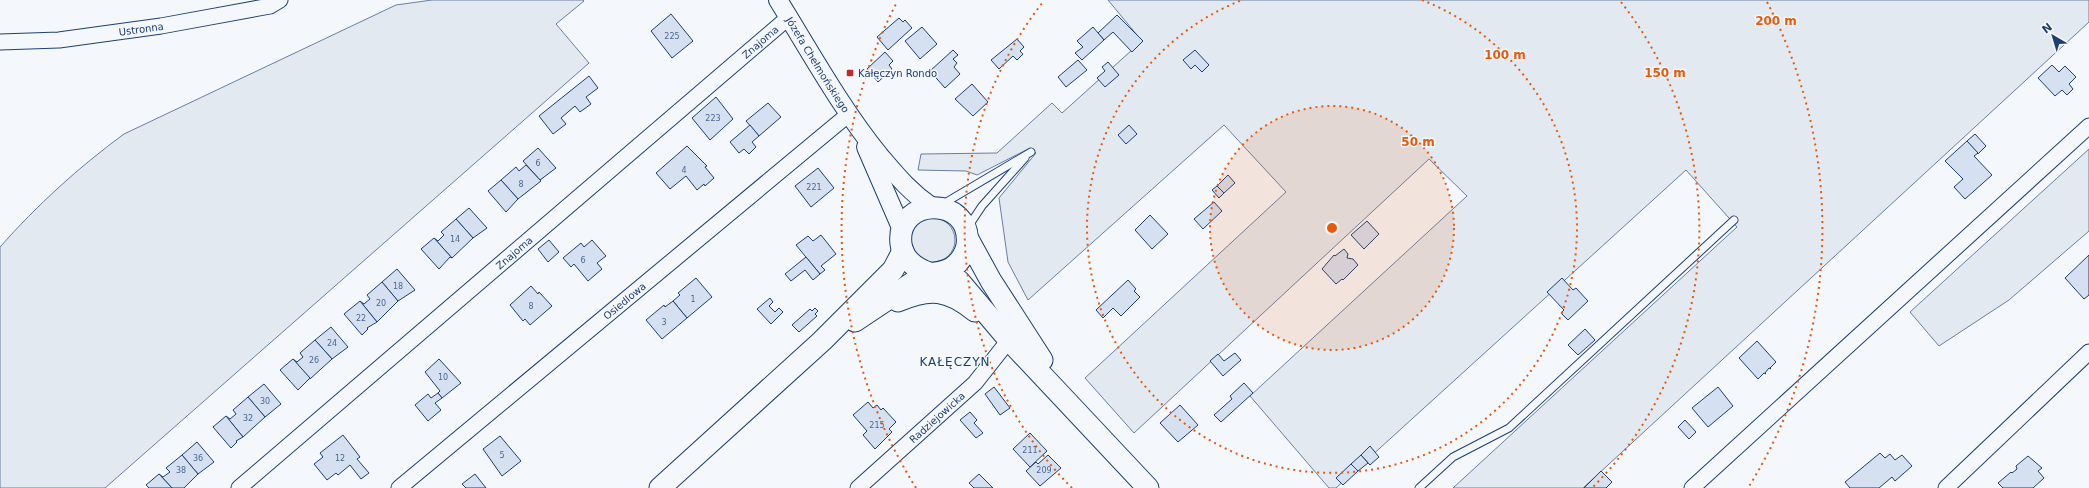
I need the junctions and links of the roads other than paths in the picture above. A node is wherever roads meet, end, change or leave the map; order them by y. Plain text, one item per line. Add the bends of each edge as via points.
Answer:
1 (280, 0) edge
2 (778, 0) edge
3 (789, 17) junction
4 (0, 42) edge
5 (854, 121) junction
6 (2089, 126) edge
7 (935, 207) junction
8 (1734, 220) dead end
9 (902, 230) junction
10 (967, 235) junction
11 (903, 251) junction
12 (936, 272) junction
13 (864, 316) junction
14 (1009, 340) junction
15 (822, 341) junction
16 (2089, 352) edge
17 (1079, 414) junction
18 (239, 488) edge
19 (399, 488) edge
20 (660, 488) edge
21 (858, 488) edge
22 (1148, 488) edge
23 (1419, 488) edge
24 (1692, 488) edge
25 (1946, 488) edge

1 - 4 street, Ustronna via 270,6 161,26 59,40
2 - 3 street, Józefa Chełmońskiego
3 - 5 street, Józefa Chełmońskiego
3 - 18 street, Znajoma
5 - 7 street, Józefa Chełmońskiego via 915,196
5 - 9 street, Józefa Chełmońskiego
5 - 19 street, Osiedlowa
6 - 24 street
7 - 9 main road via 922,209 913,214
7 - 10 main road via 953,212 963,223
7 - 10 lane via 1031,152 982,206
8 - 23 lane via 1510,428 1453,457
9 - 11 main road
10 - 12 main road via 966,250 961,259 953,267
10 - 17 main road via 984,270 1021,330
11 - 12 main road via 909,262 918,269
11 - 15 main road via 893,270
12 - 13 main road
12 - 14 main road via 959,281
13 - 14 main road via 910,295 943,292 963,301
13 - 15 main road
14 - 17 main road
14 - 21 street, Radziejowicka via 975,383
15 - 20 main road
16 - 25 street
17 - 22 main road

